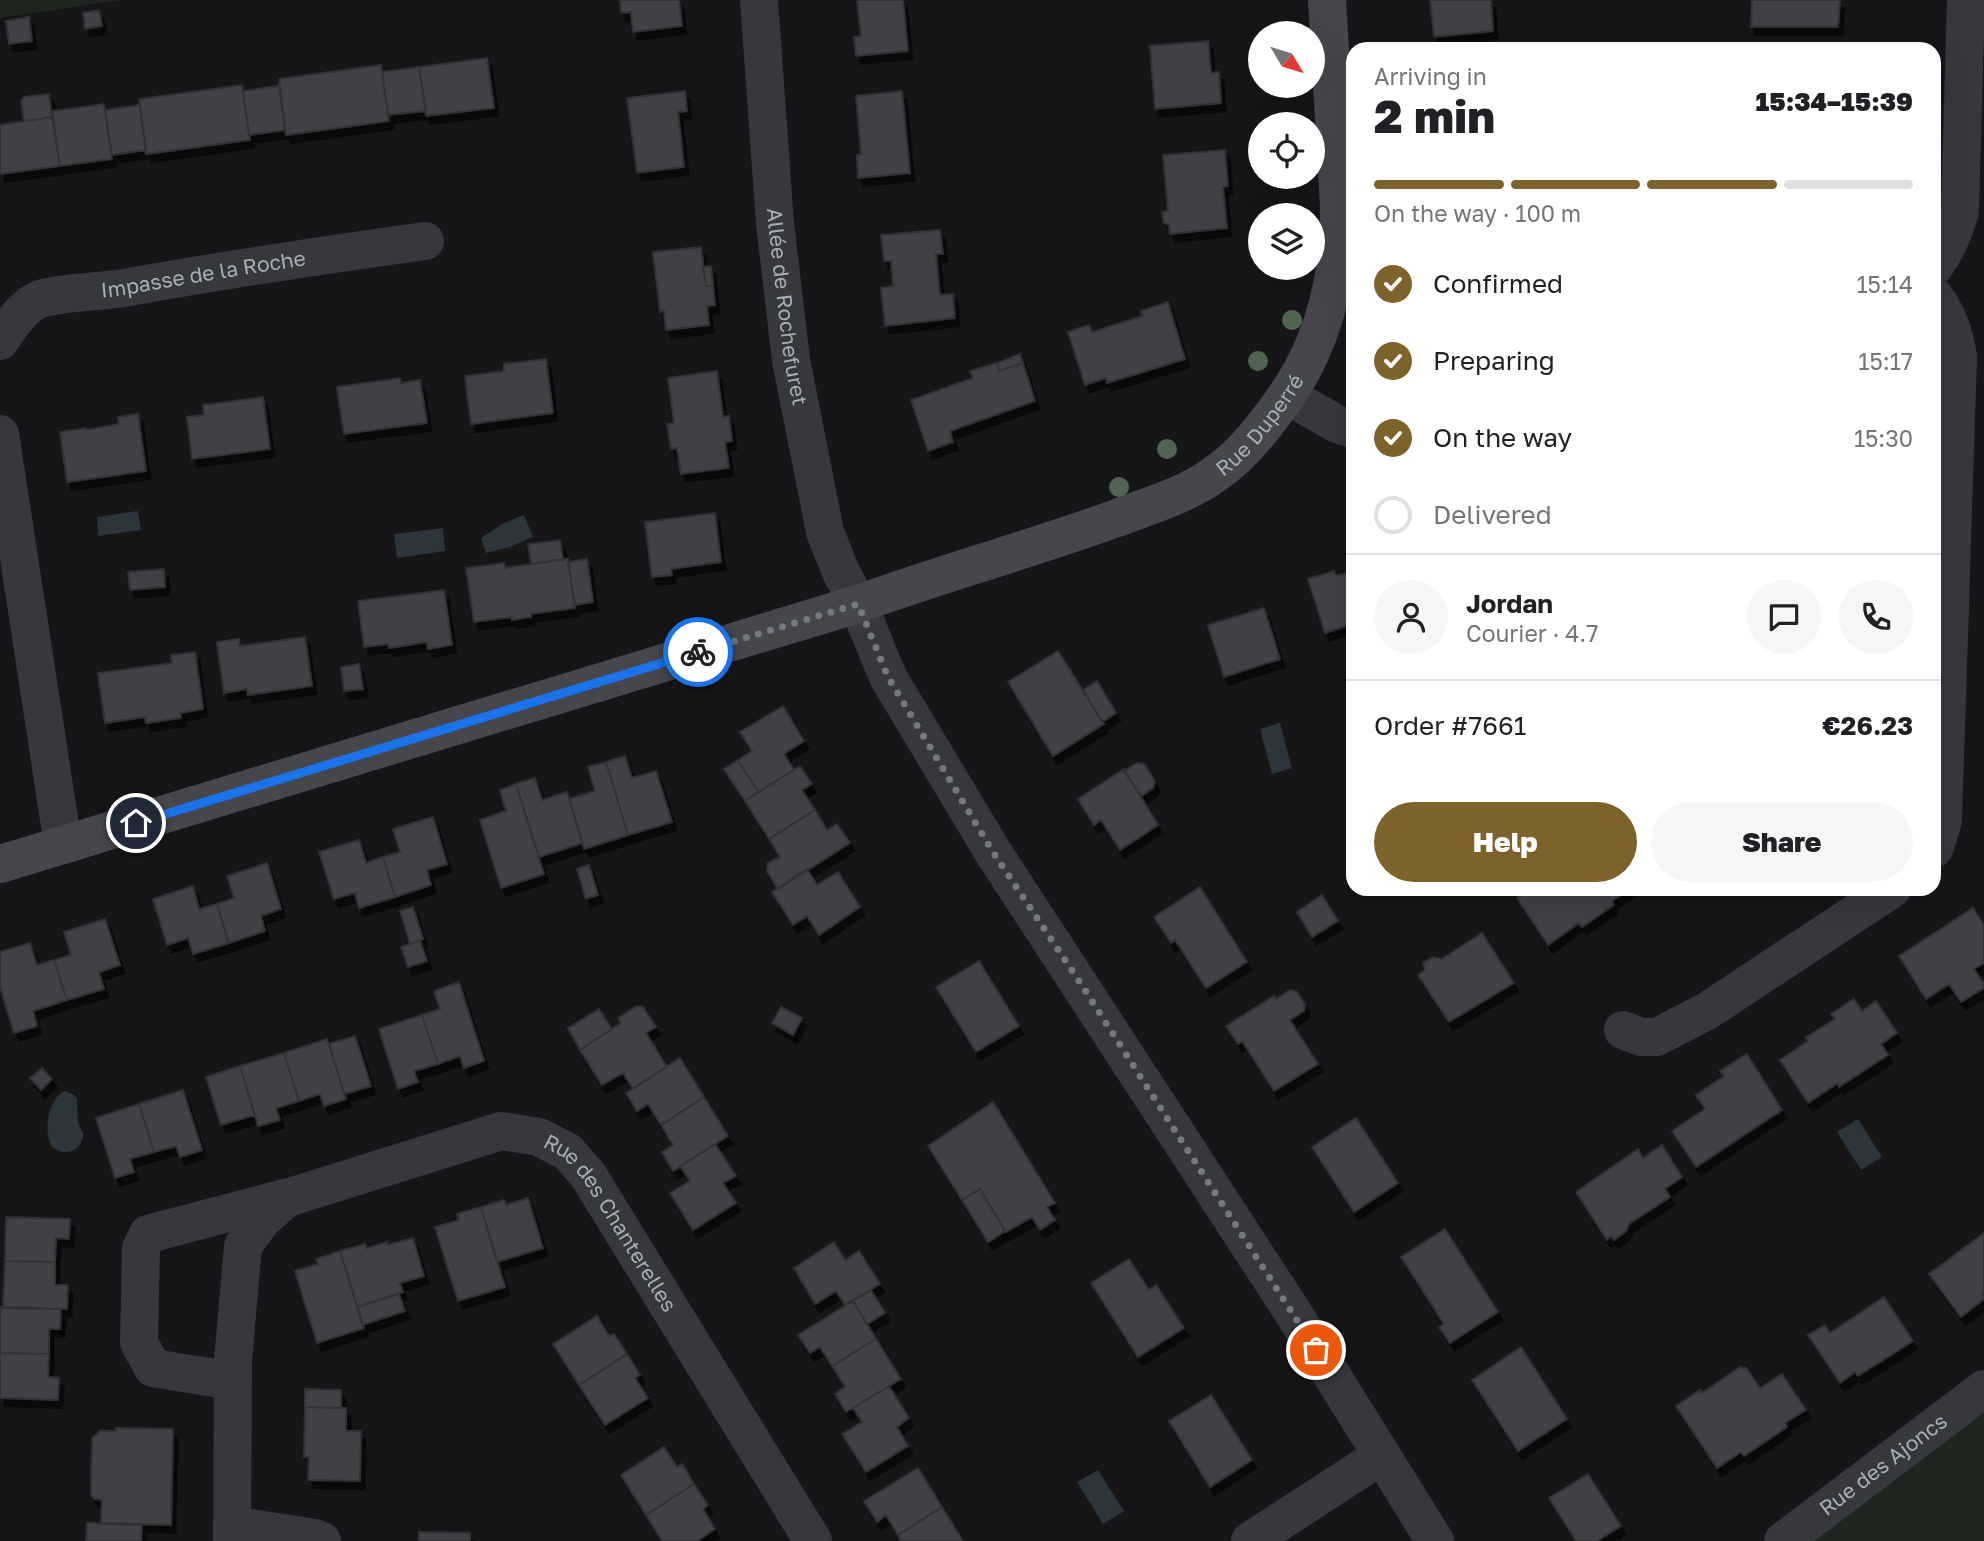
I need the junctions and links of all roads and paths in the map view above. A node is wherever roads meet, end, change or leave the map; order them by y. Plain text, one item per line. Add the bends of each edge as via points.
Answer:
1 (759, 0) edge
2 (1327, 0) edge
3 (1966, 0) edge
4 (425, 241) dead end
5 (1941, 257) edge
6 (1941, 305) edge
7 (0, 341) edge
8 (1288, 396) junction
9 (1346, 427) edge
10 (0, 434) edge
11 (858, 604) junction
12 (1941, 827) edge
13 (64, 845) junction
14 (0, 864) edge
15 (1881, 896) edge
16 (1623, 1030) dead end
17 (287, 1198) junction
18 (233, 1381) junction
19 (1984, 1389) edge
20 (1381, 1456) junction
21 (232, 1533) edge
22 (322, 1541) edge
23 (813, 1541) edge
24 (1250, 1541) edge
25 (1435, 1541) edge
26 (1783, 1541) edge

1 - 11 street, Allée de Rochefuret via 775,223 791,360 825,532
2 - 8 street, Rue Duperré via 1338,251 1329,305 1313,352
3 - 5 street via 1960,211
4 - 7 street, Impasse de la Roche via 42,298 32,303
6 - 12 street via 1954,330 1958,356
8 - 9 street
8 - 11 street, Rue Duperré via 1245,450 1179,495
10 - 13 street
11 - 13 street, Rue Duperré
11 - 20 street, Allée de Rochefuret via 888,677 986,840
13 - 14 street, Rue Duperré
15 - 16 street via 1707,1011 1657,1037
17 - 18 street, Rue des Chanterelles via 243,1245
17 - 18 street, Rue des Chanterelles via 148,1234 141,1248 139,1343 153,1368
17 - 23 street, Rue des Chanterelles via 501,1130 539,1137 568,1152 588,1175
18 - 21 street, Rue des Chanterelles
19 - 26 street, Rue des Ajoncs
20 - 24 street
20 - 25 street, Allée de Rochefuret
21 - 22 street, Rue des Chanterelles

